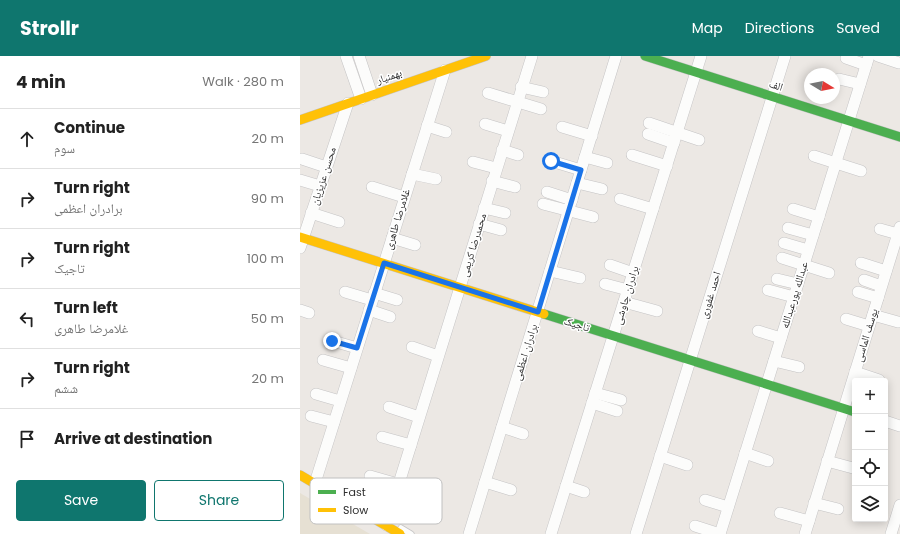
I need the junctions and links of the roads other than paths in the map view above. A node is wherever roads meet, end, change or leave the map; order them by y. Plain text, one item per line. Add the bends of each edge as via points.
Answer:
1 (346, 56) edge
2 (359, 56) edge
3 (486, 56) edge
4 (532, 56) edge
5 (616, 56) edge
6 (645, 56) edge
7 (701, 56) edge
8 (785, 56) edge
9 (878, 56) edge
10 (657, 58) edge
11 (846, 58) dead end
12 (867, 61) edge
13 (899, 63) dead end
14 (445, 70) junction
15 (696, 72) junction
16 (840, 78) edge
17 (860, 84) junction
18 (522, 87) junction
19 (543, 92) dead end
20 (488, 94) dead end
21 (372, 95) junction
22 (772, 96) junction
23 (361, 99) junction
24 (517, 102) junction
25 (348, 103) junction
26 (540, 109) dead end
27 (300, 120) edge
28 (849, 121) junction
29 (485, 124) dead end
30 (427, 126) junction
31 (562, 127) dead end
32 (648, 129) dead end
33 (508, 131) junction
34 (446, 132) dead end
35 (592, 136) junction
36 (900, 137) edge
37 (676, 138) junction
38 (699, 140) dead end
39 (502, 150) junction
40 (518, 155) dead end
41 (632, 155) dead end
42 (814, 156) dead end
43 (586, 157) junction
44 (302, 159) dead end
45 (551, 161) dead end
46 (473, 162) dead end
47 (836, 162) junction
48 (607, 163) dead end
49 (667, 166) junction
50 (326, 167) junction
51 (496, 168) junction
52 (581, 170) junction
53 (861, 171) dead end
54 (412, 174) junction
55 (436, 179) dead end
56 (300, 180) edge
57 (492, 181) junction
58 (577, 183) junction
59 (320, 186) junction
60 (372, 187) dead end
61 (515, 187) dead end
62 (602, 189) dead end
63 (547, 192) dead end
64 (404, 197) junction
65 (620, 199) dead end
66 (543, 204) dead end
67 (570, 206) junction
68 (484, 208) junction
69 (793, 209) dead end
70 (653, 210) junction
71 (311, 213) junction
72 (505, 213) dead end
73 (593, 217) dead end
74 (819, 217) junction
75 (338, 222) dead end
76 (479, 224) junction
77 (788, 228) dead end
78 (880, 229) dead end
79 (501, 230) dead end
80 (899, 230) edge
81 (813, 235) junction
82 (392, 238) junction
83 (301, 241) edge
84 (784, 243) dead end
85 (415, 245) dead end
86 (808, 250) junction
87 (782, 258) dead end
88 (384, 263) junction
89 (861, 263) dead end
90 (610, 265) dead end
91 (804, 265) junction
92 (550, 271) junction
93 (886, 271) junction
94 (633, 273) junction
95 (829, 273) dead end
96 (580, 278) dead end
97 (777, 279) dead end
98 (864, 280) dead end
99 (605, 284) dead end
100 (798, 284) junction
101 (881, 286) junction
102 (460, 287) junction
103 (628, 290) junction
104 (768, 290) dead end
105 (345, 292) dead end
106 (858, 292) dead end
107 (794, 297) junction
108 (878, 298) junction
109 (397, 300) dead end
110 (372, 301) junction
111 (624, 302) junction
112 (657, 311) dead end
113 (538, 312) junction
114 (390, 317) dead end
115 (846, 319) dead end
116 (871, 320) junction
117 (898, 322) dead end
118 (758, 331) dead end
119 (613, 336) junction
120 (781, 338) junction
121 (332, 341) dead end
122 (412, 347) dead end
123 (357, 348) junction
124 (438, 356) junction
125 (323, 360) dead end
126 (690, 360) junction
127 (774, 361) junction
128 (799, 367) dead end
129 (351, 368) junction
130 (855, 372) junction
131 (873, 378) edge
132 (767, 384) junction
133 (317, 391) dead end
134 (341, 398) junction
135 (594, 398) junction
136 (619, 406) dead end
137 (389, 407) dead end
138 (844, 408) junction
139 (852, 411) edge
140 (312, 416) dead end
141 (419, 417) junction
142 (334, 422) junction
143 (888, 422) edge
144 (900, 426) edge
145 (502, 428) junction
146 (523, 434) dead end
147 (382, 437) dead end
148 (411, 445) junction
149 (745, 453) junction
150 (660, 456) junction
151 (768, 461) dead end
152 (827, 461) junction
153 (688, 465) dead end
154 (852, 468) edge
155 (300, 475) edge
156 (370, 476) dead end
157 (314, 478) joint
158 (377, 478) edge
159 (400, 478) edge
160 (485, 482) junction
161 (566, 486) junction
162 (511, 490) dead end
163 (584, 492) dead end
164 (705, 500) dead end
165 (814, 503) junction
166 (900, 505) edge
167 (728, 507) junction
168 (838, 509) dead end
169 (780, 512) dead end
170 (808, 521) junction
171 (388, 524) edge
172 (389, 524) edge
173 (695, 526) dead end
174 (400, 534) edge
175 (411, 534) edge
176 (469, 534) edge
177 (551, 534) edge
178 (636, 534) edge
179 (720, 534) edge
180 (805, 534) edge
181 (891, 534) edge

1 - 23 street
2 - 21 street
3 - 14 street, بهمنیار
4 - 18 street, محمدرضا کریمی
5 - 35 street, برادران اعظمی
6 - 10 street, الف
7 - 15 street, برادران چاوشی
8 - 22 street, احمد غفوری
9 - 13 street
10 - 15 street, الف
11 - 12 street
12 - 17 street, عبدالله پورعبدالله
14 - 21 street, بهمنیار
14 - 30 street, غلامرضا طاهری
15 - 22 street, الف
15 - 37 street, برادران چاوشی
16 - 17 street
17 - 28 street, عبدالله پورعبدالله
18 - 19 street
18 - 24 street, محمدرضا کریمی
20 - 24 street
21 - 23 street, بهمنیار
22 - 28 street, الف
22 - 126 street, احمد غفوری
23 - 25 street, بهمنیار
24 - 26 street
24 - 33 street, محمدرضا کریمی
25 - 27 street, بهمنیار
25 - 50 street, محسن عزیزیان
28 - 36 street, الف
28 - 47 street, عبدالله پورعبدالله
29 - 33 street
30 - 34 street
30 - 54 street, غلامرضا طاهری
31 - 35 street
32 - 37 street
33 - 39 street, محمدرضا کریمی
35 - 43 street, برادران اعظمی
37 - 38 street
37 - 49 street, برادران چاوشی
39 - 40 street
39 - 51 street, محمدرضا کریمی
41 - 49 street
42 - 47 street
43 - 48 street
43 - 52 street, برادران اعظمی
44 - 50 street
45 - 52 street
46 - 51 street
47 - 53 street
47 - 74 street, عبدالله پورعبدالله
49 - 70 street, برادران چاوشی
50 - 59 street, محسن عزیزیان
51 - 57 street, محمدرضا کریمی
52 - 58 street, برادران اعظمی
54 - 55 street
54 - 64 street, غلامرضا طاهری
56 - 59 street
57 - 61 street
57 - 68 street, محمدرضا کریمی
58 - 62 street
58 - 67 street, برادران اعظمی
59 - 71 street, محسن عزیزیان
60 - 64 street
63 - 67 street
64 - 82 street, غلامرضا طاهری
65 - 70 street
66 - 67 street
67 - 73 street
67 - 92 street, برادران اعظمی
68 - 72 street
68 - 76 street, محمدرضا کریمی
69 - 74 street
70 - 94 street, برادران چاوشی
71 - 75 street
71 - 83 street, محسن عزیزیان
74 - 81 street, عبدالله پورعبدالله
76 - 79 street
76 - 102 street, محمدرضا کریمی
77 - 81 street
78 - 80 street
80 - 93 street, یوسف الماسی
81 - 86 street, عبدالله پورعبدالله
82 - 85 street
82 - 88 street, غلامرضا طاهری
83 - 88 street, تاجیک
84 - 86 street
86 - 91 street, عبدالله پورعبدالله
87 - 91 street
88 - 102 street, تاجیک
88 - 110 street, غلامرضا طاهری
89 - 93 street
90 - 94 street
91 - 95 street
91 - 100 street, عبدالله پورعبدالله
92 - 96 street
92 - 113 street, برادران اعظمی
93 - 101 street, یوسف الماسی
94 - 103 street, برادران چاوشی
97 - 100 street
98 - 101 street
99 - 103 street
100 - 107 street, عبدالله پورعبدالله
101 - 108 street, یوسف الماسی
102 - 113 street, تاجیک
102 - 124 street, محمدرضا کریمی
103 - 111 street, برادران چاوشی
104 - 107 street
105 - 110 street
106 - 108 street
107 - 120 street, عبدالله پورعبدالله
108 - 116 street, یوسف الماسی
109 - 110 street
110 - 114 street
110 - 123 street, غلامرضا طاهری
111 - 112 street
111 - 119 street, برادران چاوشی
113 - 119 street, تاجیک
113 - 145 street, برادران اعظمی
115 - 116 street
116 - 117 street
116 - 130 street, یوسف الماسی
118 - 120 street
119 - 126 street, تاجیک
119 - 135 street, برادران چاوشی
120 - 127 street, عبدالله پورعبدالله
121 - 123 street
122 - 124 street
123 - 129 street, غلامرضا طاهری
124 - 141 street, محمدرضا کریمی
125 - 129 street
126 - 132 street, تاجیک
126 - 150 street, احمد غفوری
127 - 128 street
127 - 132 street, عبدالله پورعبدالله
129 - 134 street, غلامرضا طاهری
130 - 131 street
130 - 138 street, یوسف الماسی
132 - 138 street, تاجیک
132 - 149 street, عبدالله پورعبدالله
133 - 134 street
134 - 142 street, غلامرضا طاهری
135 - 136 street
135 - 161 street, برادران چاوشی
137 - 141 street
138 - 139 street, تاجیک
138 - 152 street, یوسف الماسی
140 - 142 street
141 - 148 street, محمدرضا کریمی
142 - 157 street, غلامرضا طاهری
143 - 144 street
145 - 146 street
145 - 160 street, برادران اعظمی
147 - 148 street
148 - 159 street, محمدرضا کریمی
149 - 151 street
149 - 167 street, عبدالله پورعبدالله
150 - 153 street
150 - 178 street, احمد غفوری
152 - 154 street
152 - 165 street, یوسف الماسی
155 - 157 street
156 - 158 street
160 - 162 street
160 - 176 street, برادران اعظمی
161 - 163 street
161 - 177 street, برادران چاوشی
164 - 167 street
165 - 168 street
165 - 170 street, یوسف الماسی
166 - 181 street
167 - 179 street, عبدالله پورعبدالله
169 - 170 street
170 - 180 street, یوسف الماسی
171 - 174 street
172 - 175 lane
173 - 179 street

